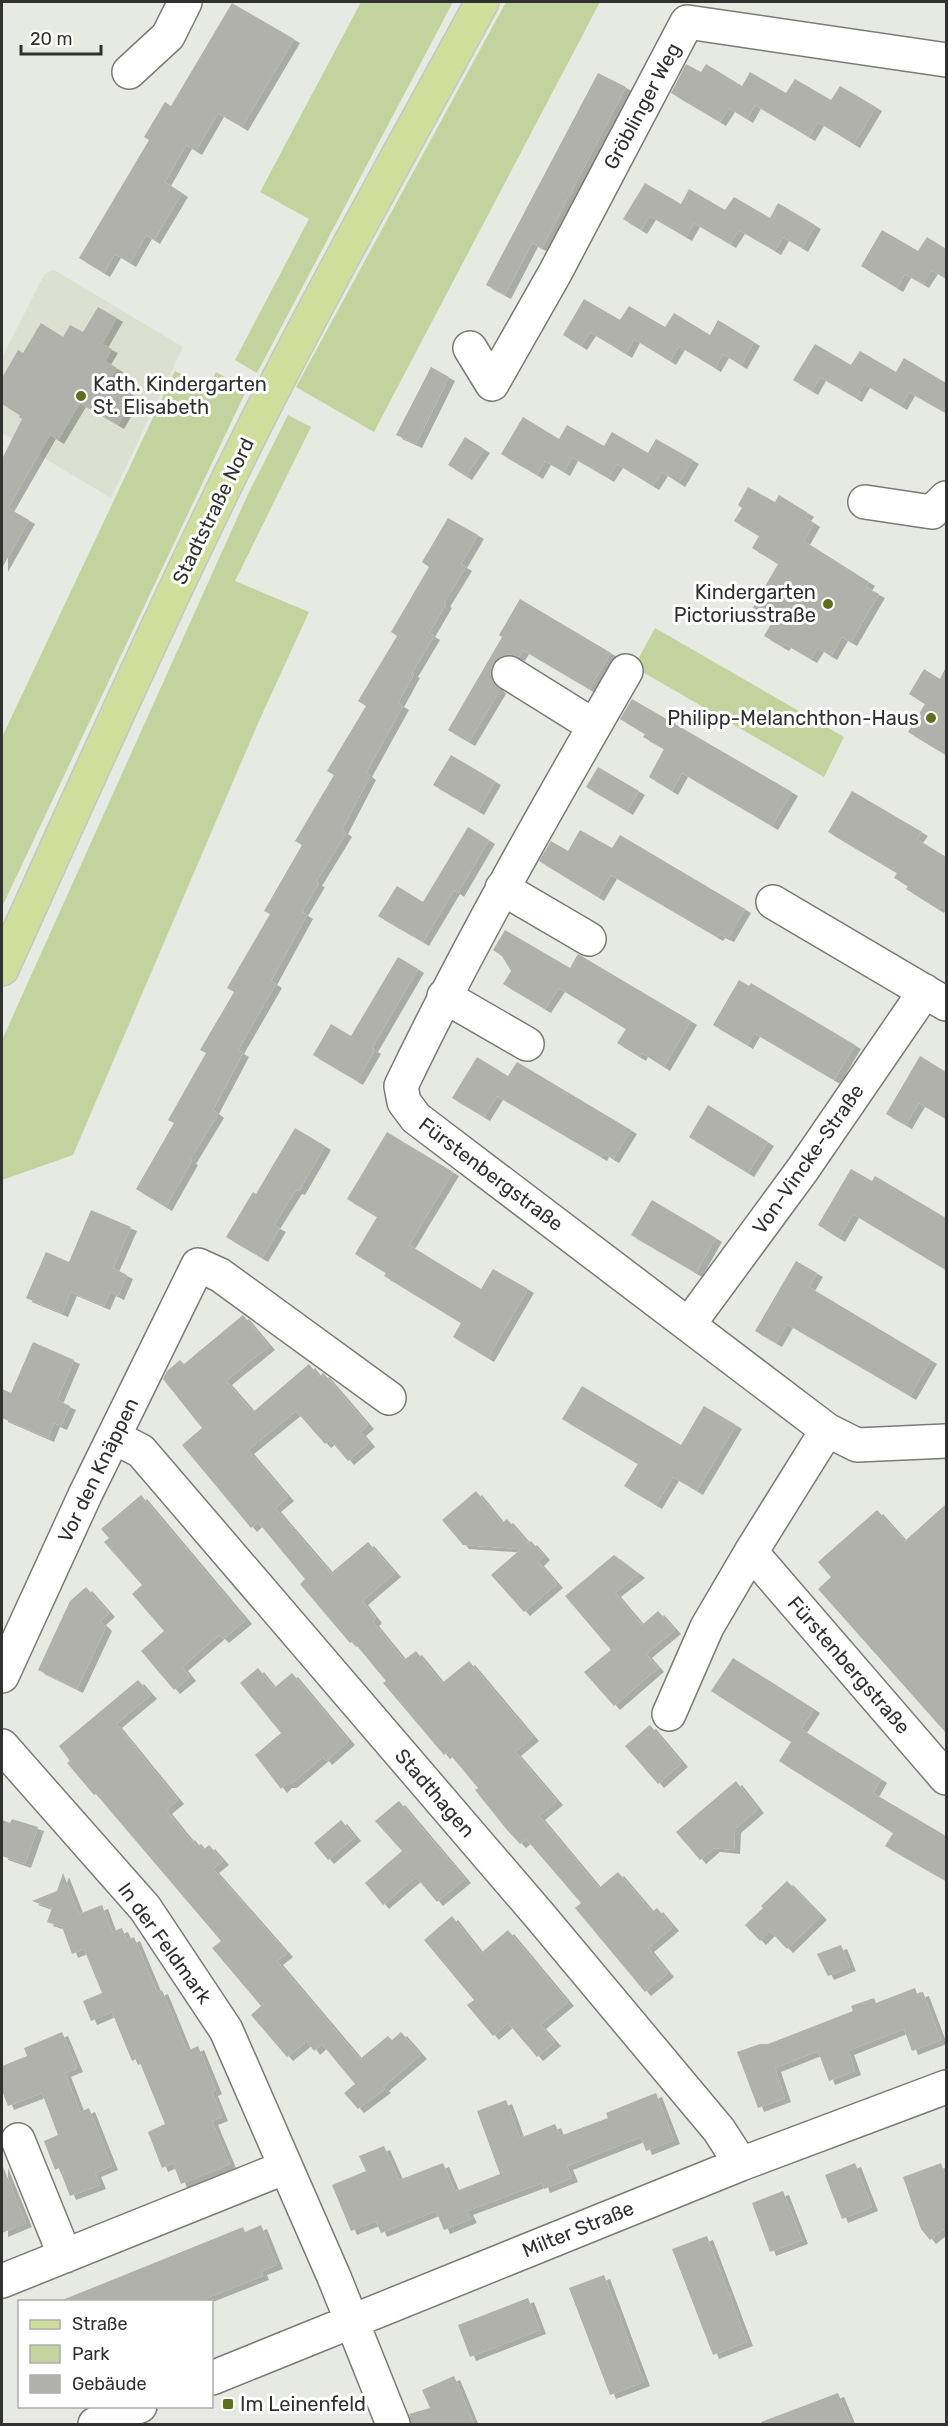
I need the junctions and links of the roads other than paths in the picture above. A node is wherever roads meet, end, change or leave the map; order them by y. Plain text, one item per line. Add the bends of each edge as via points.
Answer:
1 (185, 2) edge
2 (482, 2) edge
3 (946, 60) edge
4 (129, 72) dead end
5 (470, 348) dead end
6 (946, 498) edge
7 (865, 502) dead end
8 (626, 671) dead end
9 (509, 673) dead end
10 (594, 726) junction
11 (502, 888) junction
12 (773, 902) dead end
13 (589, 939) dead end
14 (2, 969) edge
15 (444, 996) junction
16 (936, 998) edge
17 (527, 1044) dead end
18 (689, 1324) junction
19 (389, 1398) dead end
20 (827, 1430) junction
21 (114, 1437) junction
22 (946, 1441) edge
23 (751, 1552) junction
24 (2, 1676) edge
25 (669, 1714) dead end
26 (2, 1746) edge
27 (946, 1778) edge
28 (946, 2087) edge
29 (18, 2140) dead end
30 (741, 2164) junction
31 (286, 2167) junction
32 (65, 2256) junction
33 (2, 2281) edge
34 (352, 2320) junction
35 (213, 2378) edge
36 (135, 2408) edge
37 (95, 2424) edge
38 (393, 2424) edge

1 - 4 street via 168,36
2 - 14 main road, Stadtstraße Nord via 357,229 245,445 145,651
3 - 5 street, Gröblinger Weg via 687,22 492,384
6 - 7 street via 932,512
8 - 10 street, Fürstenbergstraße
9 - 10 street
10 - 11 street, Fürstenbergstraße
11 - 13 street
11 - 15 street, Fürstenbergstraße
12 - 16 street
15 - 17 street
15 - 18 street, Fürstenbergstraße via 401,1086 404,1102 416,1118
16 - 18 street, Von-Vincke-Straße
18 - 20 street, Fürstenbergstraße
19 - 21 street, Vor den Knäppen via 220,1275 198,1264
20 - 22 street, Fürstenbergstraße via 857,1445
20 - 23 street
21 - 24 street, Vor den Knäppen
21 - 30 street, Stadthagen via 141,1451 540,1916 719,2130
23 - 25 street via 707,1627
23 - 27 street, Fürstenbergstraße
26 - 31 street, In der Feldmark via 145,1908 226,2030
28 - 30 street, Milter Straße
29 - 32 street
30 - 34 street, Milter Straße
31 - 32 street
31 - 34 street, In der Feldmark
32 - 33 street
34 - 35 street, Milter Straße
34 - 38 street
36 - 37 street

